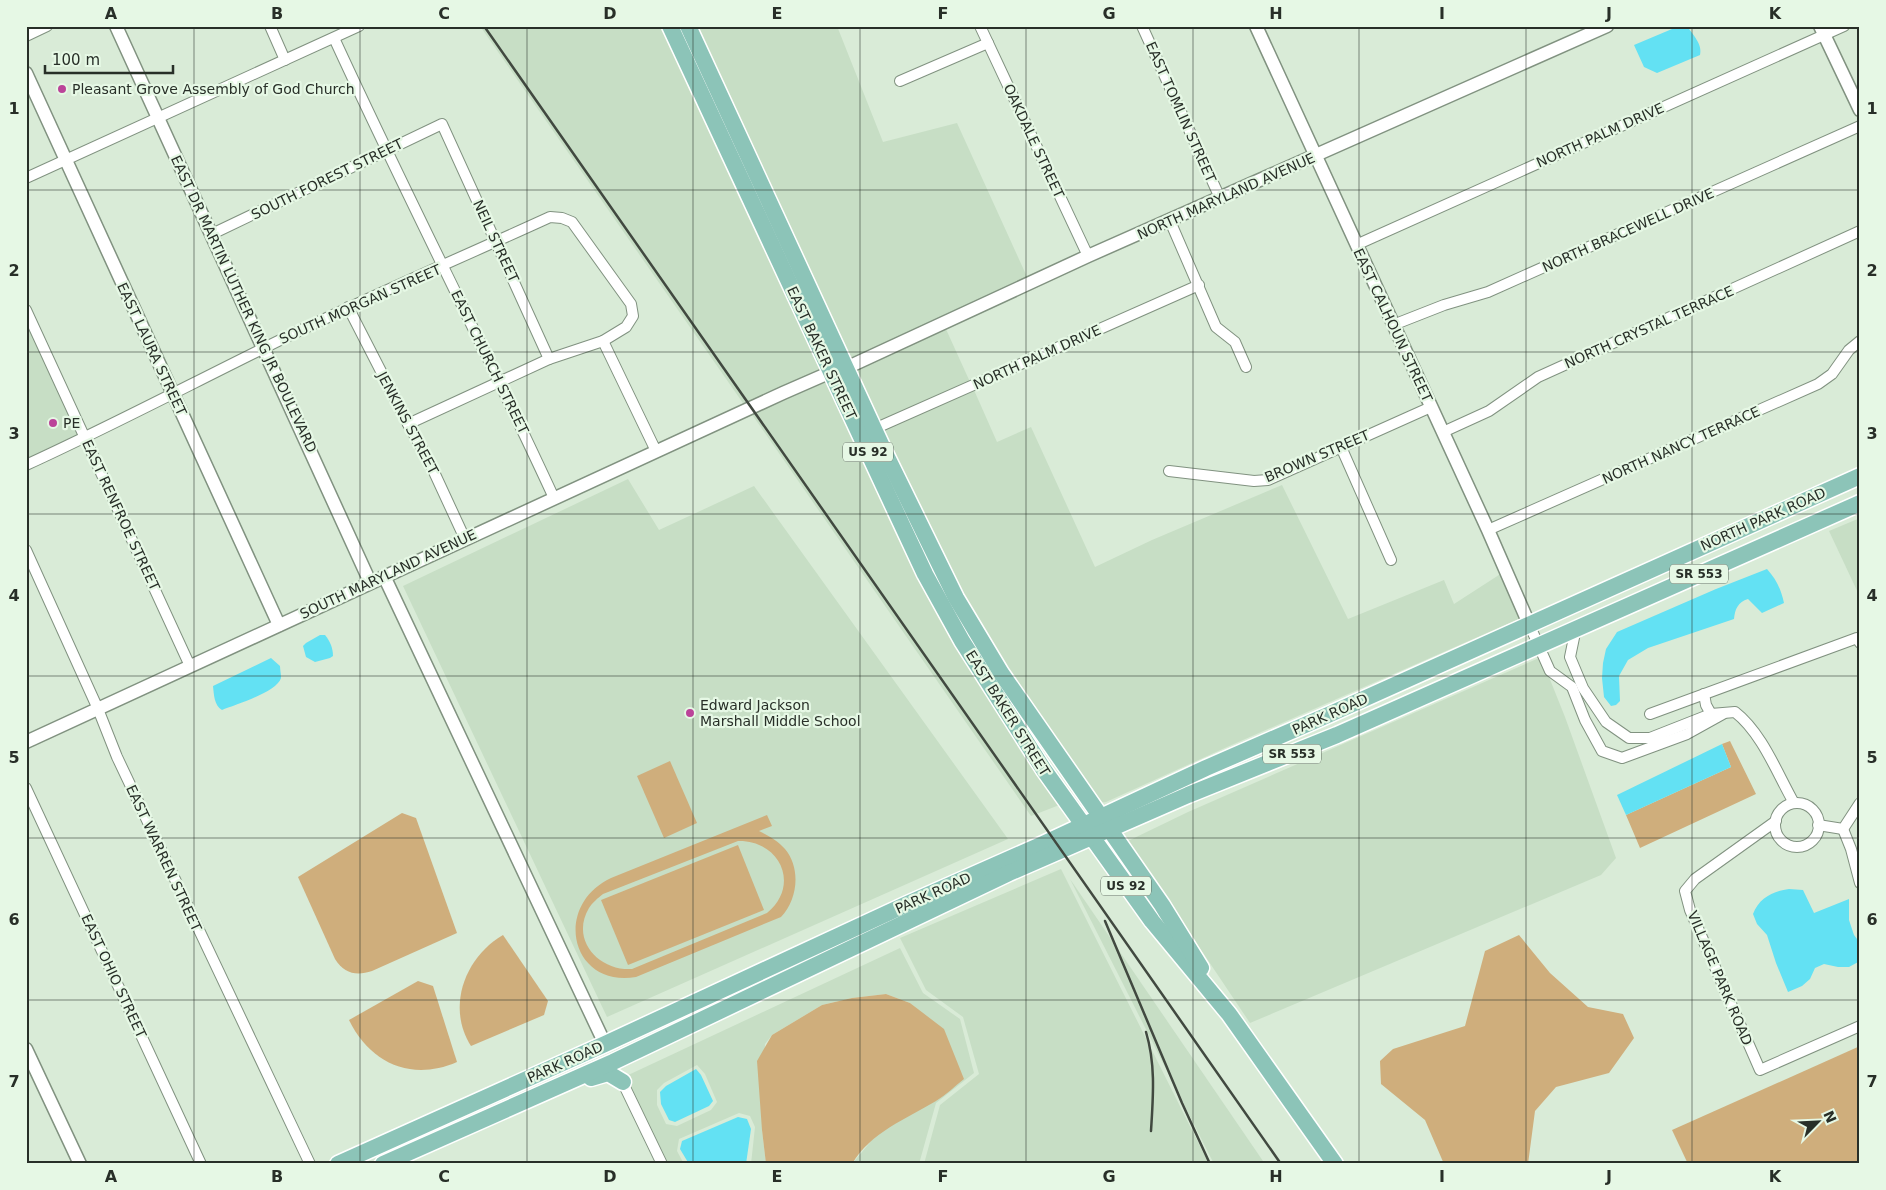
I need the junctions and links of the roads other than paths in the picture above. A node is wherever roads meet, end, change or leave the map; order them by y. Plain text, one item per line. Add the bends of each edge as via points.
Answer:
1 (47, 26) edge
2 (116, 26) edge
3 (270, 26) edge
4 (359, 26) edge
5 (670, 26) edge
6 (688, 26) edge
7 (980, 26) edge
8 (1142, 26) edge
9 (1256, 26) edge
10 (1607, 26) edge
11 (1844, 26) edge
12 (1822, 31) edge
13 (26, 36) edge
14 (334, 38) junction
15 (988, 43) junction
16 (285, 60) junction
17 (26, 73) edge
18 (900, 81) dead end
19 (1860, 110) edge
20 (159, 118) junction
21 (442, 124) joint
22 (725, 125) junction
23 (1860, 126) edge
24 (386, 151) junction
25 (1315, 156) junction
26 (66, 159) junction
27 (26, 178) edge
28 (1220, 198) junction
29 (1170, 221) junction
30 (1860, 231) edge
31 (212, 234) junction
32 (496, 242) junction
33 (1356, 244) junction
34 (1088, 256) junction
35 (443, 266) junction
36 (1199, 285) junction
37 (348, 307) junction
38 (26, 310) edge
39 (1393, 325) junction
40 (603, 340) junction
41 (1860, 341) edge
42 (264, 348) junction
43 (549, 359) junction
44 (1246, 367) dead end
45 (838, 370) junction
46 (499, 381) junction
47 (173, 395) junction
48 (1432, 407) junction
49 (752, 408) joint
50 (408, 424) junction
51 (874, 429) junction
52 (1443, 432) junction
53 (85, 437) junction
54 (1341, 447) junction
55 (656, 451) junction
56 (26, 465) edge
57 (1169, 471) dead end
58 (1860, 476) edge
59 (554, 498) junction
60 (1860, 502) edge
61 (1488, 530) junction
62 (465, 539) junction
63 (26, 550) edge
64 (1391, 560) dead end
65 (384, 576) junction
66 (370, 582) junction
67 (1529, 624) junction
68 (279, 625) junction
69 (1576, 628) junction
70 (1860, 644) edge
71 (1538, 645) junction
72 (190, 666) junction
73 (1576, 685) junction
74 (1704, 694) junction
75 (98, 709) junction
76 (1725, 713) junction
77 (1650, 714) dead end
78 (1711, 714) junction
79 (1605, 721) junction
80 (1591, 731) junction
81 (1645, 738) junction
82 (26, 742) edge
83 (1649, 749) junction
84 (26, 788) edge
85 (1794, 803) junction
86 (1860, 803) edge
87 (1776, 821) junction
88 (1096, 826) junction
89 (1818, 826) junction
90 (1843, 829) junction
91 (1860, 883) edge
92 (728, 987) junction
93 (1860, 1026) edge
94 (605, 1044) junction
95 (26, 1049) edge
96 (613, 1062) junction
97 (623, 1082) junction
98 (498, 1113) junction
99 (80, 1164) edge
100 (201, 1164) edge
101 (310, 1164) edge
102 (338, 1164) edge
103 (383, 1164) edge
104 (662, 1164) edge
105 (1335, 1164) edge

1 - 13 street
2 - 20 street, EAST DR MARTIN LUTHER KING JR BOULEVARD
3 - 16 street
4 - 14 street
5 - 22 main road, EAST BAKER STREET / US 92
6 - 22 main road, EAST BAKER STREET / US 92
7 - 15 street, OAKDALE STREET
8 - 28 street, EAST TOMLIN STREET
9 - 25 street, EAST CALHOUN STREET
10 - 25 street, NORTH MARYLAND AVENUE
11 - 12 street, NORTH PALM DRIVE
12 - 19 street
12 - 33 street, NORTH PALM DRIVE
14 - 16 street
14 - 24 street, EAST CHURCH STREET
15 - 18 street
15 - 34 street, OAKDALE STREET
16 - 20 street
17 - 26 street, EAST LAURA STREET
20 - 26 street
20 - 31 street, EAST DR MARTIN LUTHER KING JR BOULEVARD
21 - 24 street, SOUTH FOREST STREET
21 - 32 street, NEIL STREET
22 - 45 main road, EAST BAKER STREET / US 92
23 - 39 street, NORTH BRACEWELL DRIVE via 1488,292 1444,304
24 - 31 street, SOUTH FOREST STREET
24 - 35 street, EAST CHURCH STREET
25 - 28 street, NORTH MARYLAND AVENUE
25 - 33 street, EAST CALHOUN STREET
26 - 27 street
26 - 47 street, EAST LAURA STREET
28 - 29 street, NORTH MARYLAND AVENUE
29 - 34 street, NORTH MARYLAND AVENUE
29 - 36 street
30 - 52 street, NORTH CRYSTAL TERRACE via 1538,377 1489,411
31 - 42 street, EAST DR MARTIN LUTHER KING JR BOULEVARD
32 - 35 street, SOUTH MORGAN STREET
32 - 40 street, SOUTH MORGAN STREET via 550,217 572,222 630,304 633,316 626,327
32 - 43 street, NEIL STREET
33 - 39 street, EAST CALHOUN STREET
34 - 45 street, NORTH MARYLAND AVENUE
35 - 37 street, SOUTH MORGAN STREET
35 - 46 street, EAST CHURCH STREET
36 - 44 street via 1216,327 1235,342
36 - 51 street, NORTH PALM DRIVE
37 - 42 street, SOUTH MORGAN STREET
37 - 50 street, JENKINS STREET
38 - 53 street, EAST RENFROE STREET
39 - 48 street, EAST CALHOUN STREET
40 - 43 street
40 - 55 street
41 - 61 street, NORTH NANCY TERRACE via 1849,350 1832,374 1818,384
42 - 47 street, SOUTH MORGAN STREET
42 - 66 street, EAST DR MARTIN LUTHER KING JR BOULEVARD
43 - 46 street
45 - 49 street, NORTH MARYLAND AVENUE
45 - 51 main road, EAST BAKER STREET / US 92
45 - 88 main road, EAST BAKER STREET / US 92 via 925,574 962,641 1029,748
46 - 50 street
46 - 59 street, EAST CHURCH STREET
47 - 53 street, SOUTH MORGAN STREET
47 - 68 street, EAST LAURA STREET
48 - 52 street, EAST CALHOUN STREET
48 - 54 street, BROWN STREET
49 - 55 street, SOUTH MARYLAND AVENUE
50 - 62 street, JENKINS STREET
51 - 88 main road, EAST BAKER STREET / US 92 via 975,632 1028,712
52 - 61 street, EAST CALHOUN STREET
53 - 56 street, SOUTH MORGAN STREET
53 - 72 street, EAST RENFROE STREET
54 - 57 street, BROWN STREET via 1268,480 1254,482
54 - 64 street
55 - 59 street, SOUTH MARYLAND AVENUE
58 - 67 main road, NORTH PARK ROAD / SR 553
59 - 62 street, SOUTH MARYLAND AVENUE
60 - 69 main road, NORTH PARK ROAD / SR 553
61 - 67 street, EAST CALHOUN STREET
62 - 65 street, SOUTH MARYLAND AVENUE
63 - 75 street, EAST WARREN STREET
65 - 66 street, SOUTH MARYLAND AVENUE
65 - 94 street
66 - 68 street, SOUTH MARYLAND AVENUE
67 - 71 street
67 - 88 main road, PARK ROAD / SR 553 via 1206,768
68 - 72 street, SOUTH MARYLAND AVENUE
69 - 71 main road, NORTH PARK ROAD / SR 553
69 - 73 street via 1570,657
70 - 74 street via 1857,638
71 - 73 street via 1550,671
71 - 88 main road, PARK ROAD / SR 553 via 1337,735 1188,795
72 - 75 street, SOUTH MARYLAND AVENUE
73 - 79 street
73 - 80 street
74 - 77 street
74 - 78 street
75 - 82 street, SOUTH MARYLAND AVENUE
75 - 101 street, EAST WARREN STREET via 116,758
76 - 78 street
76 - 83 street via 1709,724
76 - 85 street via 1735,712 1757,735
78 - 81 street
79 - 80 street
79 - 81 street via 1629,738
80 - 83 street via 1602,751 1622,758
81 - 83 street
84 - 100 street, EAST OHIO STREET
85 - 87 street, VILLAGE PARK ROAD via 1785,806
85 - 89 street via 1812,809
86 - 90 street
87 - 89 street via 1776,832 1791,846 1811,841
87 - 93 street, VILLAGE PARK ROAD via 1695,879 1685,891 1690,910 1760,1070
88 - 92 main road, PARK ROAD via 896,909
88 - 96 main road, PARK ROAD via 1009,873
88 - 105 main road, US 92 via 1162,905 1229,1014
89 - 90 street
90 - 91 street
92 - 94 main road, PARK ROAD
92 - 96 main road via 719,997 629,1040
94 - 96 street
94 - 98 main road via 597,1057 526,1094
94 - 102 main road, PARK ROAD
95 - 99 street
96 - 97 street
96 - 98 main road, PARK ROAD
97 - 98 main road via 608,1073 594,1076 526,1105
97 - 104 street
98 - 103 main road, PARK ROAD

